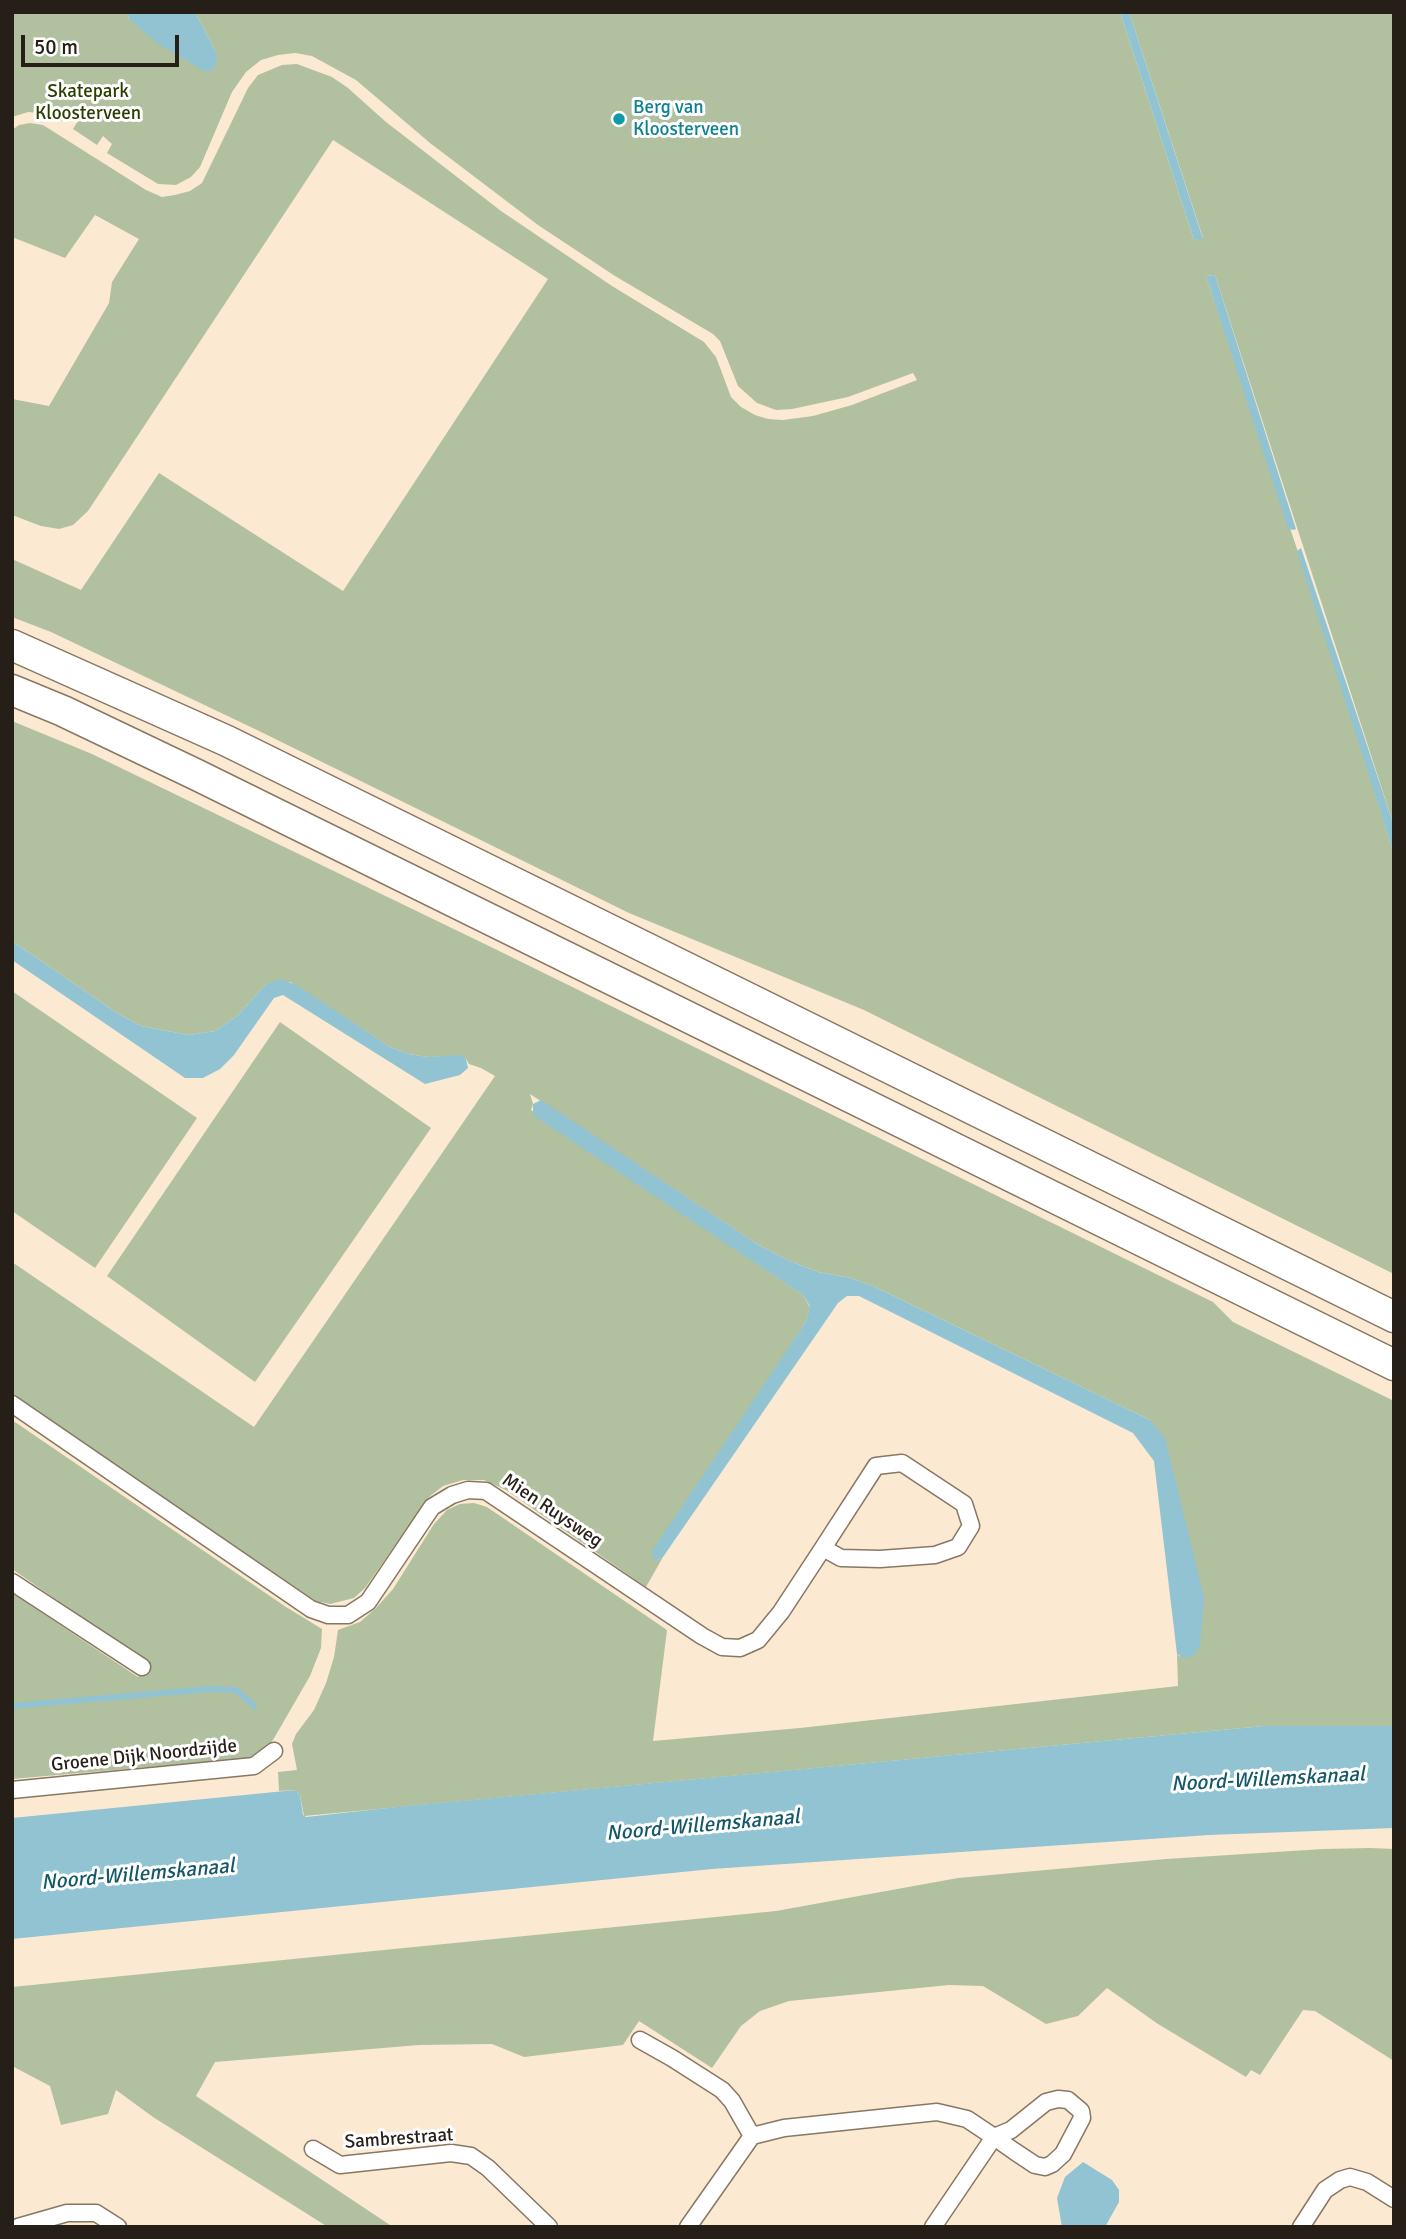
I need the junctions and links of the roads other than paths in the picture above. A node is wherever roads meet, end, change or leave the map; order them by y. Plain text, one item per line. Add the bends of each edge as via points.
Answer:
1 (12, 645) edge
2 (12, 690) edge
3 (1394, 1317) edge
4 (1394, 1365) edge
5 (12, 1405) edge
6 (823, 1548) junction
7 (12, 1582) edge
8 (142, 1667) dead end
9 (274, 1751) dead end
10 (12, 1790) edge
11 (640, 2040) dead end
12 (752, 2137) junction
13 (994, 2137) junction
14 (313, 2149) dead end
15 (1394, 2199) edge
16 (18, 2227) edge
17 (118, 2227) edge
18 (550, 2227) edge
19 (688, 2227) edge
20 (933, 2227) edge
21 (1301, 2227) edge

1 - 3 highway via 227,741
2 - 4 highway via 197,775
5 - 6 street, Mien Ruysweg via 311,1609 328,1615 348,1615 368,1602 432,1507 468,1490 486,1491 722,1647 740,1648 758,1640
6 - 6 street, Mien Ruysweg via 876,1466 902,1463 964,1504 971,1526 958,1547 935,1555 841,1558
7 - 8 street
9 - 10 street, Groene Dijk Noordzijde via 254,1766
11 - 12 street via 722,2090
12 - 13 street via 783,2128 937,2112 967,2119
12 - 19 street
13 - 13 street via 1045,2167 1063,2154 1083,2118 1068,2100 1058,2099 1046,2102 1011,2130
13 - 20 street
14 - 18 street, Sambrestraat via 340,2165 451,2153 471,2156
15 - 21 street via 1367,2182 1350,2177 1340,2180 1325,2190
16 - 17 street via 67,2213 96,2213

